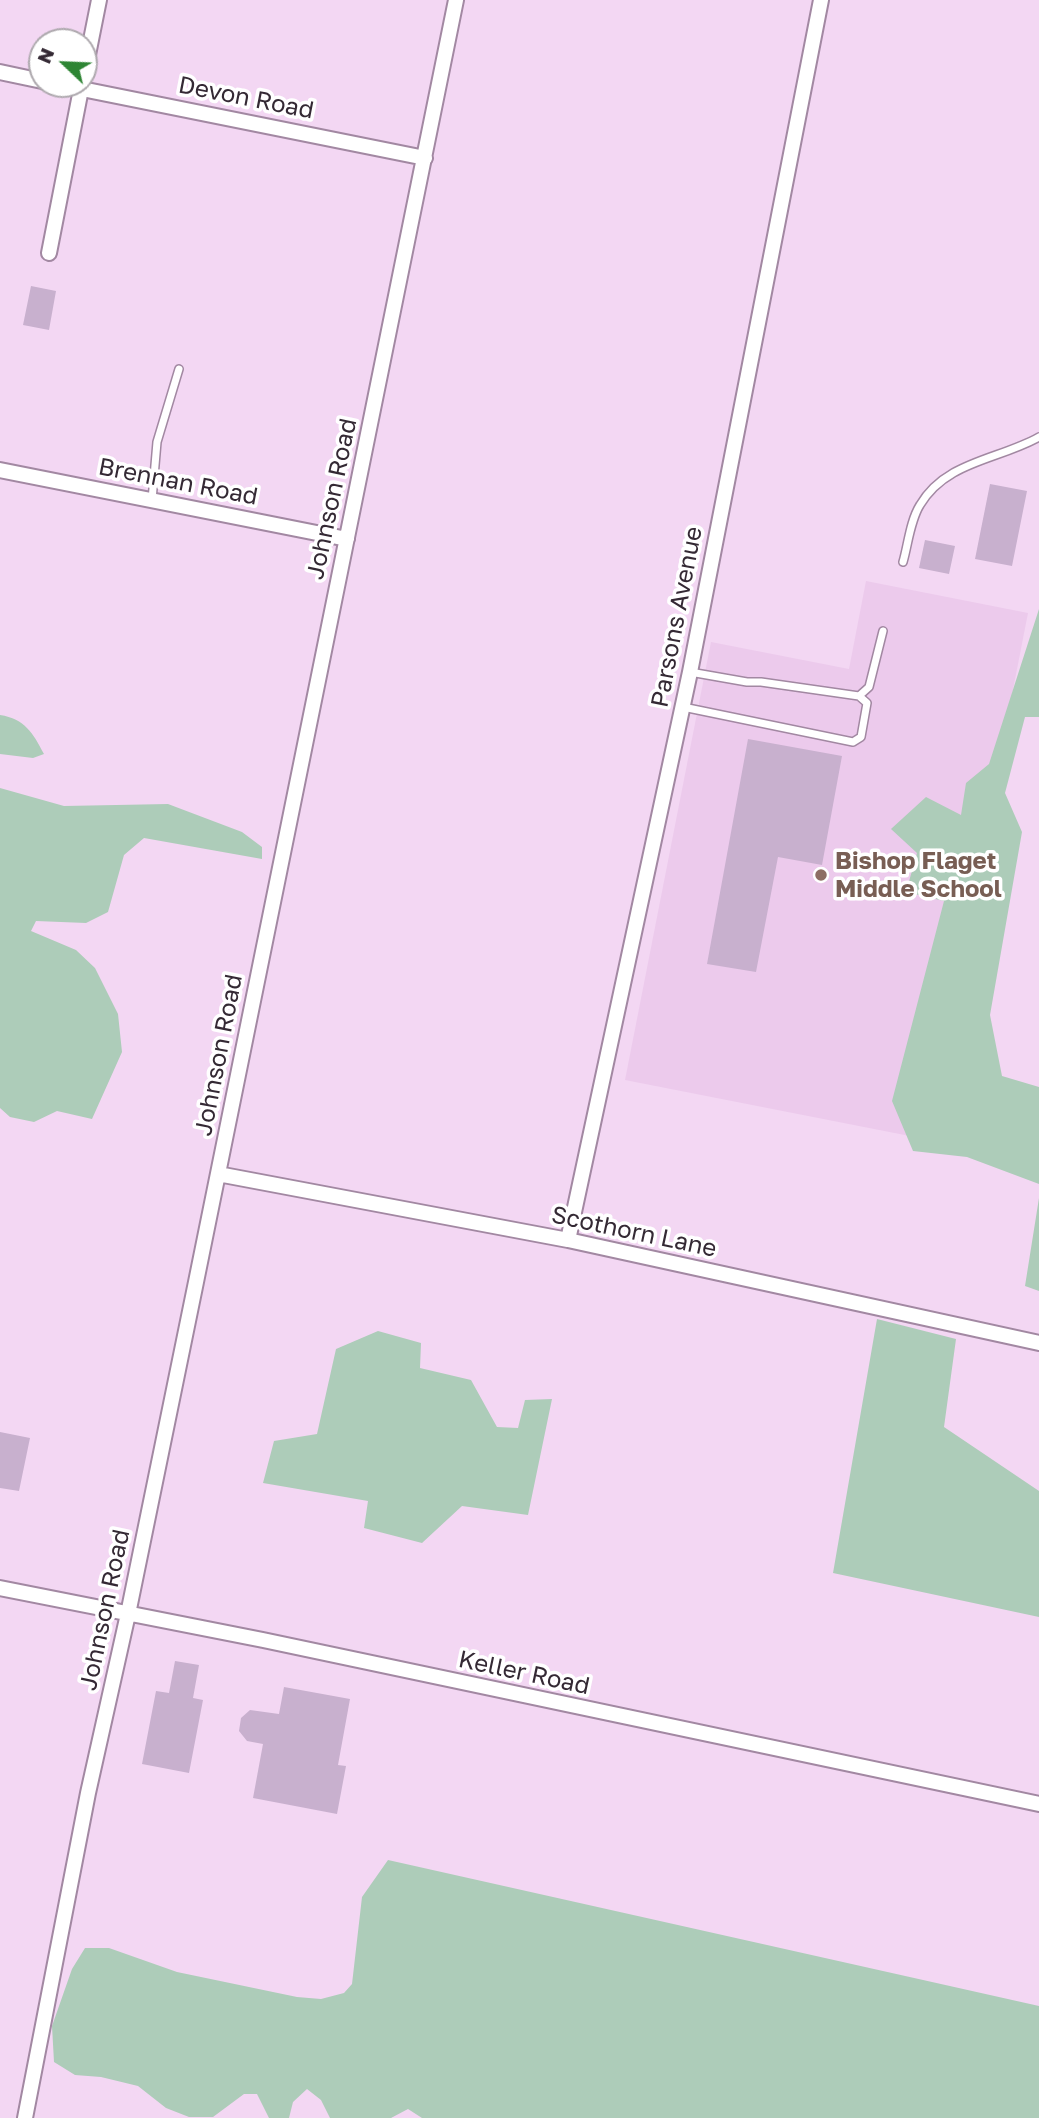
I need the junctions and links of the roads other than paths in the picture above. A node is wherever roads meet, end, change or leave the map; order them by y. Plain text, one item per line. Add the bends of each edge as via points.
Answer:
1 (99, 0) edge
2 (456, 0) edge
3 (821, 0) edge
4 (93, 28) edge
5 (0, 72) edge
6 (28, 78) edge
7 (98, 86) edge
8 (79, 98) edge
9 (425, 158) junction
10 (49, 253) dead end
11 (179, 369) dead end
12 (1039, 437) edge
13 (0, 470) edge
14 (152, 500) junction
15 (346, 538) junction
16 (903, 562) dead end
17 (883, 631) dead end
18 (690, 671) junction
19 (859, 696) junction
20 (683, 707) junction
21 (218, 1174) junction
22 (568, 1240) junction
23 (1039, 1343) edge
24 (0, 1588) edge
25 (128, 1614) junction
26 (1039, 1804) edge
27 (25, 2118) edge

1 - 4 street
2 - 9 street, Johnson Road
3 - 18 street, Parsons Avenue
5 - 6 street
7 - 9 street, Devon Road
8 - 10 street
9 - 15 street, Johnson Road
11 - 14 lane via 157,442
12 - 16 lane via 937,481 918,507
13 - 14 street, Brennan Road
14 - 15 street, Brennan Road
15 - 21 street, Johnson Road
17 - 19 lane via 869,687
18 - 19 lane
18 - 20 street, Parsons Avenue
19 - 20 lane via 867,702 861,737 853,742
20 - 22 street, Parsons Avenue
21 - 22 street, Scothorn Lane
21 - 25 street, Johnson Road
22 - 23 street, Scothorn Lane
24 - 25 street, Keller Road
25 - 26 street, Keller Road
25 - 27 street, Johnson Road

